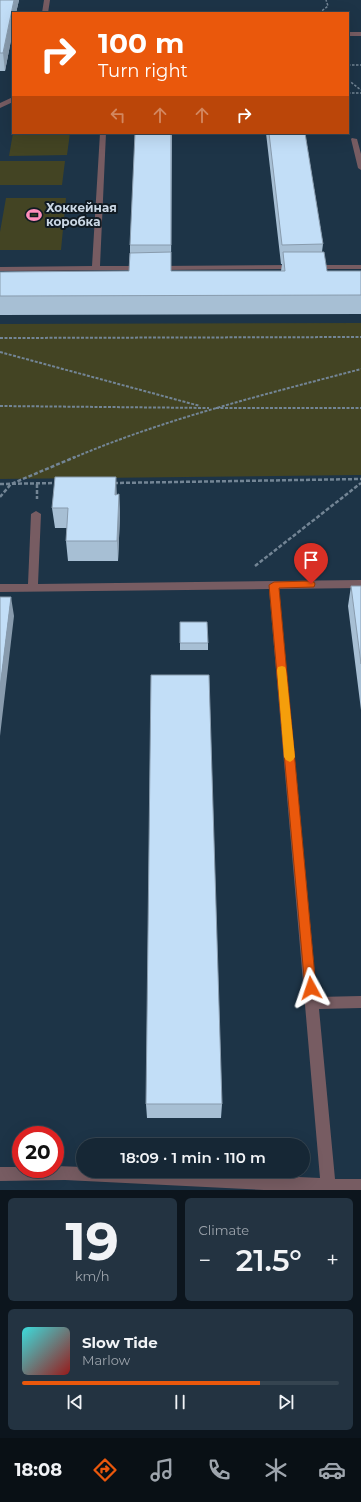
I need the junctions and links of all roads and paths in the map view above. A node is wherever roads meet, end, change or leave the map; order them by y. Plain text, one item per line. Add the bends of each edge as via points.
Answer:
1 (47, 0) edge
2 (326, 0) edge
3 (45, 12) edge
4 (320, 12) edge
5 (349, 34) edge
6 (361, 34) edge
7 (349, 65) edge
8 (361, 65) edge
9 (349, 81) edge
10 (361, 90) edge
11 (349, 93) edge
12 (361, 93) edge
13 (12, 100) edge
14 (0, 106) edge
15 (103, 134) edge
16 (354, 139) dead end
17 (361, 168) edge
18 (361, 267) edge
19 (96, 268) junction
20 (0, 270) edge
21 (361, 337) edge
22 (0, 338) edge
23 (0, 352) edge
24 (361, 369) edge
25 (0, 406) edge
26 (204, 408) junction
27 (212, 408) junction
28 (361, 408) edge
29 (361, 480) edge
30 (61, 483) edge
31 (108, 483) edge
32 (361, 483) edge
33 (0, 484) edge
34 (10, 484) junction
35 (0, 497) edge
36 (36, 514) dead end
37 (361, 584) edge
38 (231, 585) junction
39 (274, 585) junction
40 (33, 587) junction
41 (0, 588) edge
42 (361, 1002) edge
43 (312, 1003) junction
44 (0, 1174) edge
45 (328, 1186) junction
46 (361, 1186) edge

1 - 3 lane
2 - 4 path via 328,6
5 - 6 lane
7 - 8 path
9 - 10 path
11 - 12 path
13 - 14 lane
15 - 19 lane
16 - 17 lane
18 - 19 lane
19 - 20 lane
21 - 22 path
23 - 26 path
24 - 27 path
25 - 26 path
26 - 27 path
27 - 28 path
27 - 34 path via 118,439
29 - 31 path
30 - 34 path
32 - 38 path
33 - 34 path
34 - 35 path
36 - 40 lane
37 - 39 lane
38 - 39 lane
38 - 40 lane
39 - 43 lane
40 - 41 lane
42 - 43 lane
43 - 45 lane
44 - 45 lane via 65,1173
45 - 46 lane

